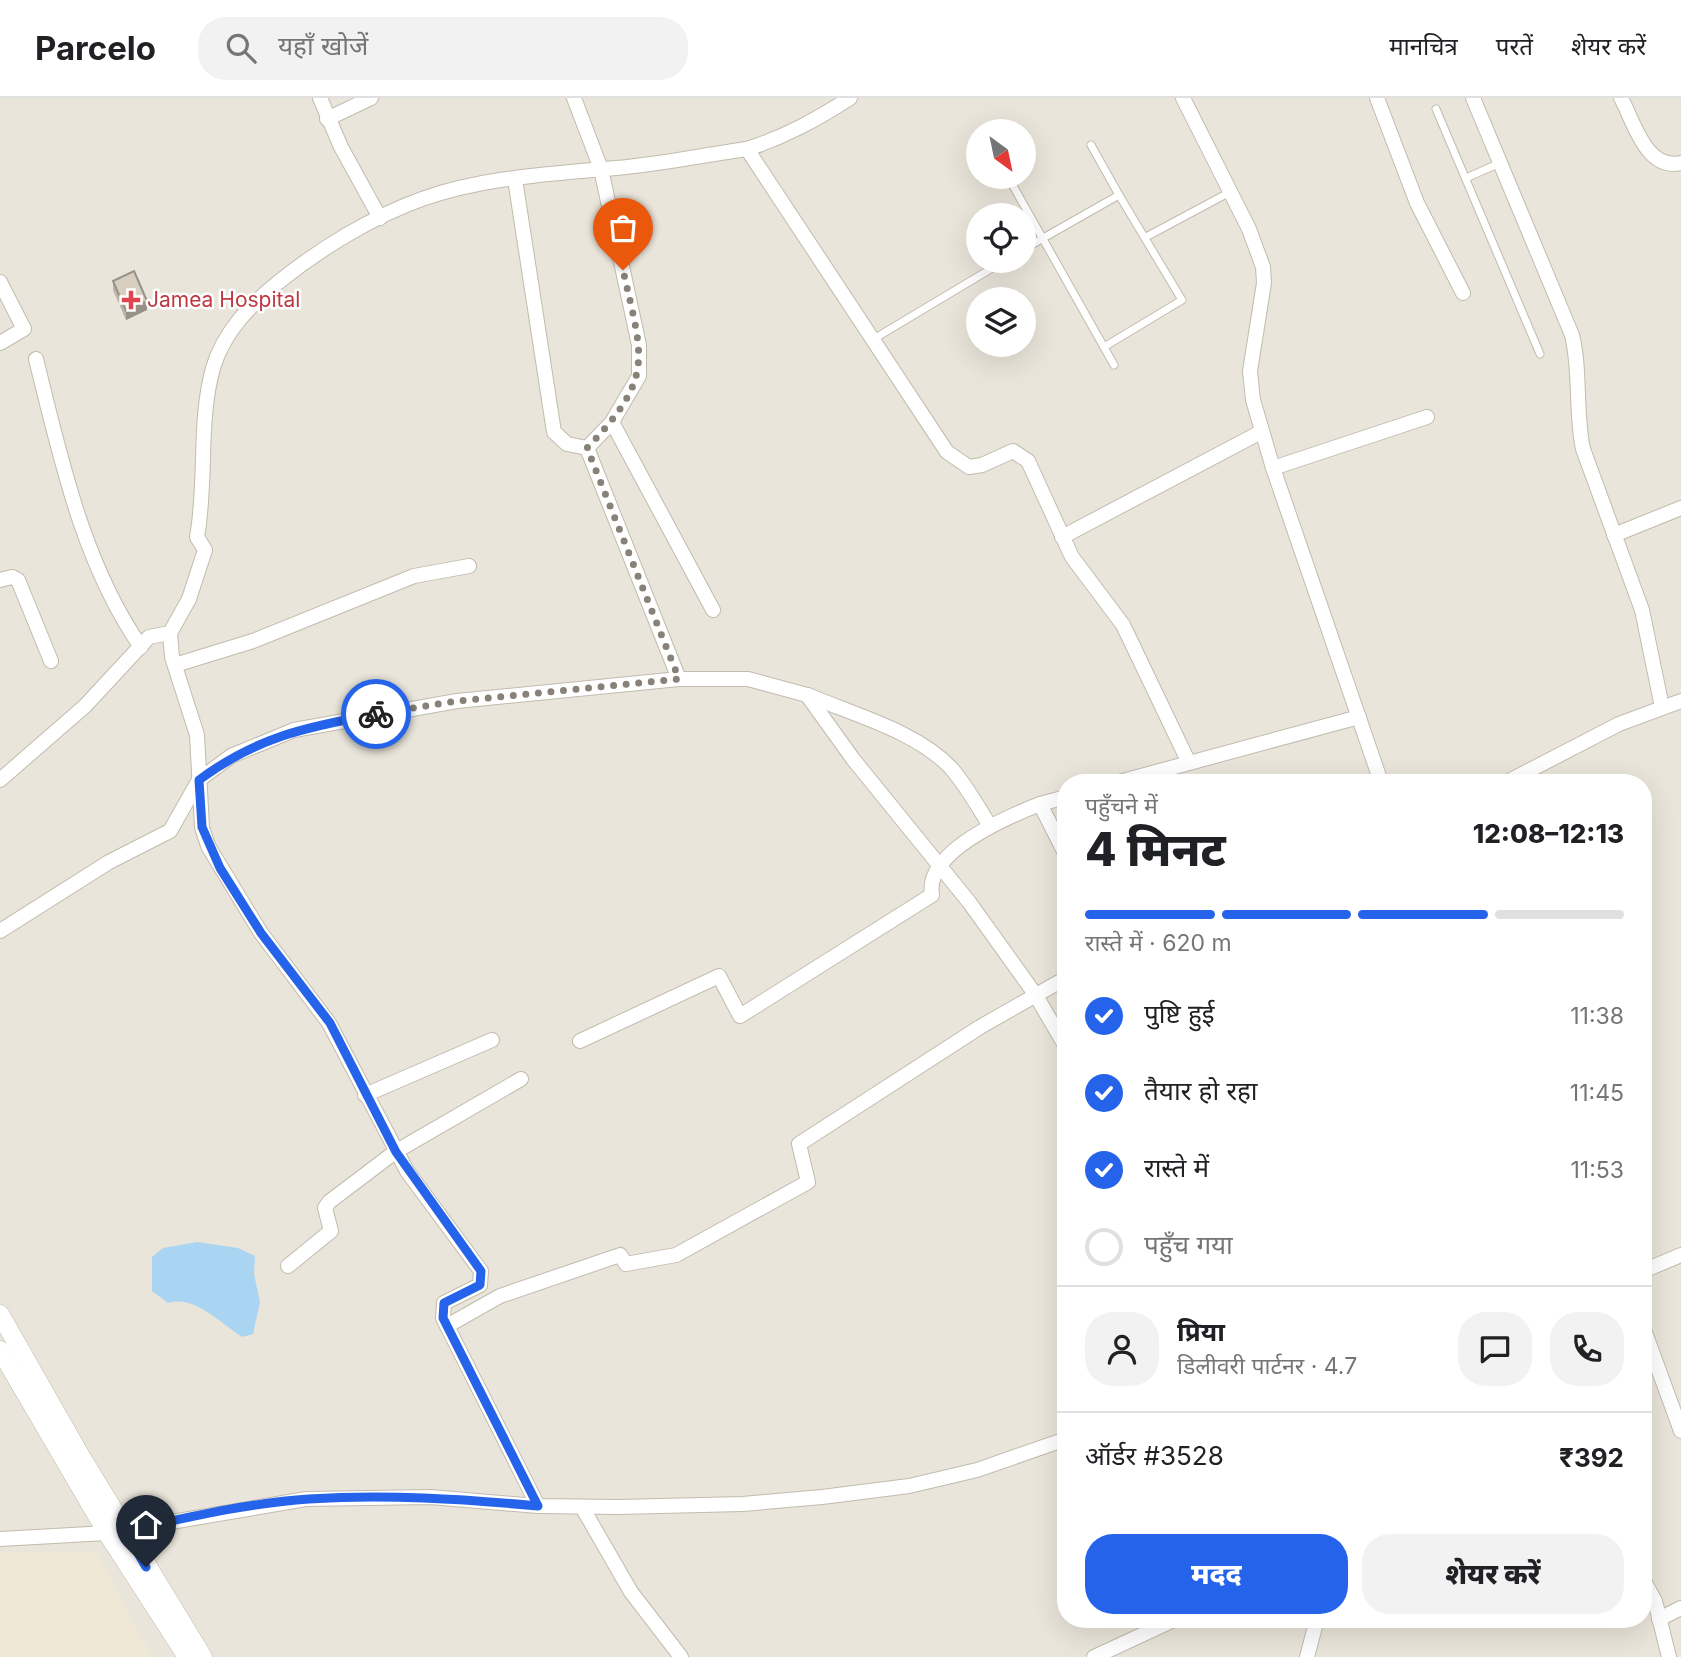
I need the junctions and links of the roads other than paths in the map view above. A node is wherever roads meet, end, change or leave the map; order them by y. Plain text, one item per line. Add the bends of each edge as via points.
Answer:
1 (320, 98) edge
2 (371, 98) edge
3 (574, 98) edge
4 (850, 98) edge
5 (1183, 98) edge
6 (1377, 98) edge
7 (1473, 98) edge
8 (1622, 98) edge
9 (1436, 109) dead end
10 (327, 119) junction
11 (1091, 145) dead end
12 (747, 149) junction
13 (1501, 162) junction
14 (1681, 163) edge
15 (601, 169) junction
16 (1465, 178) junction
17 (515, 179) junction
18 (1015, 189) edge
19 (1230, 192) junction
20 (1119, 195) junction
21 (380, 218) junction
22 (1043, 237) junction
23 (1146, 237) junction
24 (1036, 241) edge
25 (984, 273) edge
26 (0, 282) edge
27 (1463, 293) dead end
28 (871, 340) junction
29 (0, 343) edge
30 (1104, 347) junction
31 (1540, 354) dead end
32 (36, 359) dead end
33 (1114, 365) dead end
34 (1427, 416) dead end
35 (612, 422) junction
36 (1261, 432) junction
37 (587, 448) junction
38 (1273, 468) junction
39 (1681, 508) edge
40 (1614, 535) junction
41 (1062, 537) junction
42 (469, 566) dead end
43 (0, 580) edge
44 (713, 610) dead end
45 (170, 633) junction
46 (141, 647) junction
47 (51, 662) dead end
48 (175, 665) junction
49 (679, 679) junction
50 (807, 695) junction
51 (1681, 701) edge
52 (1661, 706) junction
53 (1359, 717) junction
54 (1189, 763) junction
55 (1148, 774) edge
56 (1378, 774) edge
57 (1521, 774) edge
58 (0, 780) edge
59 (199, 780) junction
60 (1057, 799) edge
61 (1040, 804) junction
62 (990, 826) junction
63 (1057, 837) edge
64 (940, 864) junction
65 (0, 931) edge
66 (1057, 983) edge
67 (1035, 994) junction
68 (1057, 1032) edge
69 (492, 1040) dead end
70 (580, 1041) dead end
71 (521, 1079) dead end
72 (365, 1095) junction
73 (396, 1152) junction
74 (1681, 1255) edge
75 (288, 1266) dead end
76 (1652, 1267) edge
77 (0, 1314) edge
78 (447, 1326) junction
79 (0, 1350) edge
80 (1652, 1352) edge
81 (1681, 1431) edge
82 (1057, 1442) edge
83 (538, 1506) junction
84 (582, 1507) junction
85 (116, 1532) junction
86 (0, 1539) edge
87 (1652, 1600) edge
88 (1681, 1608) edge
89 (1660, 1619) junction
90 (1157, 1628) edge
91 (1315, 1628) edge
92 (187, 1657) edge
93 (203, 1657) edge
94 (681, 1657) edge
95 (1094, 1657) edge
96 (1307, 1657) edge
97 (1669, 1657) edge

1 - 10 street
2 - 10 street
3 - 15 street
4 - 12 street via 808,124
5 - 19 street
6 - 27 street via 1417,203
7 - 13 street
8 - 14 street via 1653,158
9 - 16 lane
10 - 21 street
11 - 20 lane
12 - 15 street
12 - 28 street
13 - 16 lane
13 - 40 street via 1572,335 1578,359 1581,438
15 - 17 street
15 - 35 street via 639,345 639,376
16 - 31 lane
17 - 21 street via 422,199
17 - 37 street via 554,432 567,444
18 - 22 lane
19 - 23 lane
19 - 36 street via 1263,267 1250,371
20 - 22 lane
20 - 23 lane
21 - 45 street via 306,260 242,314 225,341 208,399 197,537 205,550 189,599
22 - 24 lane
22 - 30 lane
23 - 30 lane via 1182,300
25 - 28 lane
26 - 29 street via 24,329
28 - 41 street via 938,441 959,463 982,465 1013,451 1028,461
30 - 33 lane
32 - 46 street via 96,562 115,606
34 - 38 street
35 - 37 street
35 - 44 street
36 - 38 street
36 - 41 street
37 - 49 street
38 - 53 street
39 - 40 street
40 - 52 street via 1642,610
41 - 54 street via 1123,625
42 - 48 street via 414,576 253,641
43 - 47 street via 18,580
45 - 46 street via 149,637
45 - 48 street
46 - 58 street via 85,706
48 - 59 street via 197,735
49 - 50 street via 748,679
49 - 59 street via 457,701 339,720 265,741 232,756
50 - 62 street via 935,754 965,786
50 - 64 street via 869,780
51 - 52 street
52 - 57 street
53 - 54 street
53 - 56 street
54 - 55 street
59 - 65 street via 170,831 109,862
59 - 72 street via 202,827 220,868 261,933 330,1023
60 - 61 street
61 - 62 street
61 - 63 street
62 - 64 street
64 - 67 street
64 - 70 street via 929,883 932,895 740,1016 719,976
66 - 67 street
67 - 68 street
67 - 78 street via 799,1144 808,1182 676,1255 626,1264 620,1255 500,1296
69 - 72 street
71 - 73 street
72 - 73 street
73 - 75 street via 326,1205 331,1231
73 - 78 street via 481,1271 480,1285 444,1303 441,1310
74 - 76 street
77 - 85 street
78 - 83 street
79 - 85 street
80 - 81 street
82 - 84 street via 977,1470 909,1486 743,1504
83 - 84 street
83 - 85 street via 430,1497 306,1499
84 - 94 street via 631,1592
85 - 86 street
85 - 92 street
85 - 93 street
87 - 89 street
88 - 89 street
89 - 97 street
90 - 95 street
91 - 96 street

